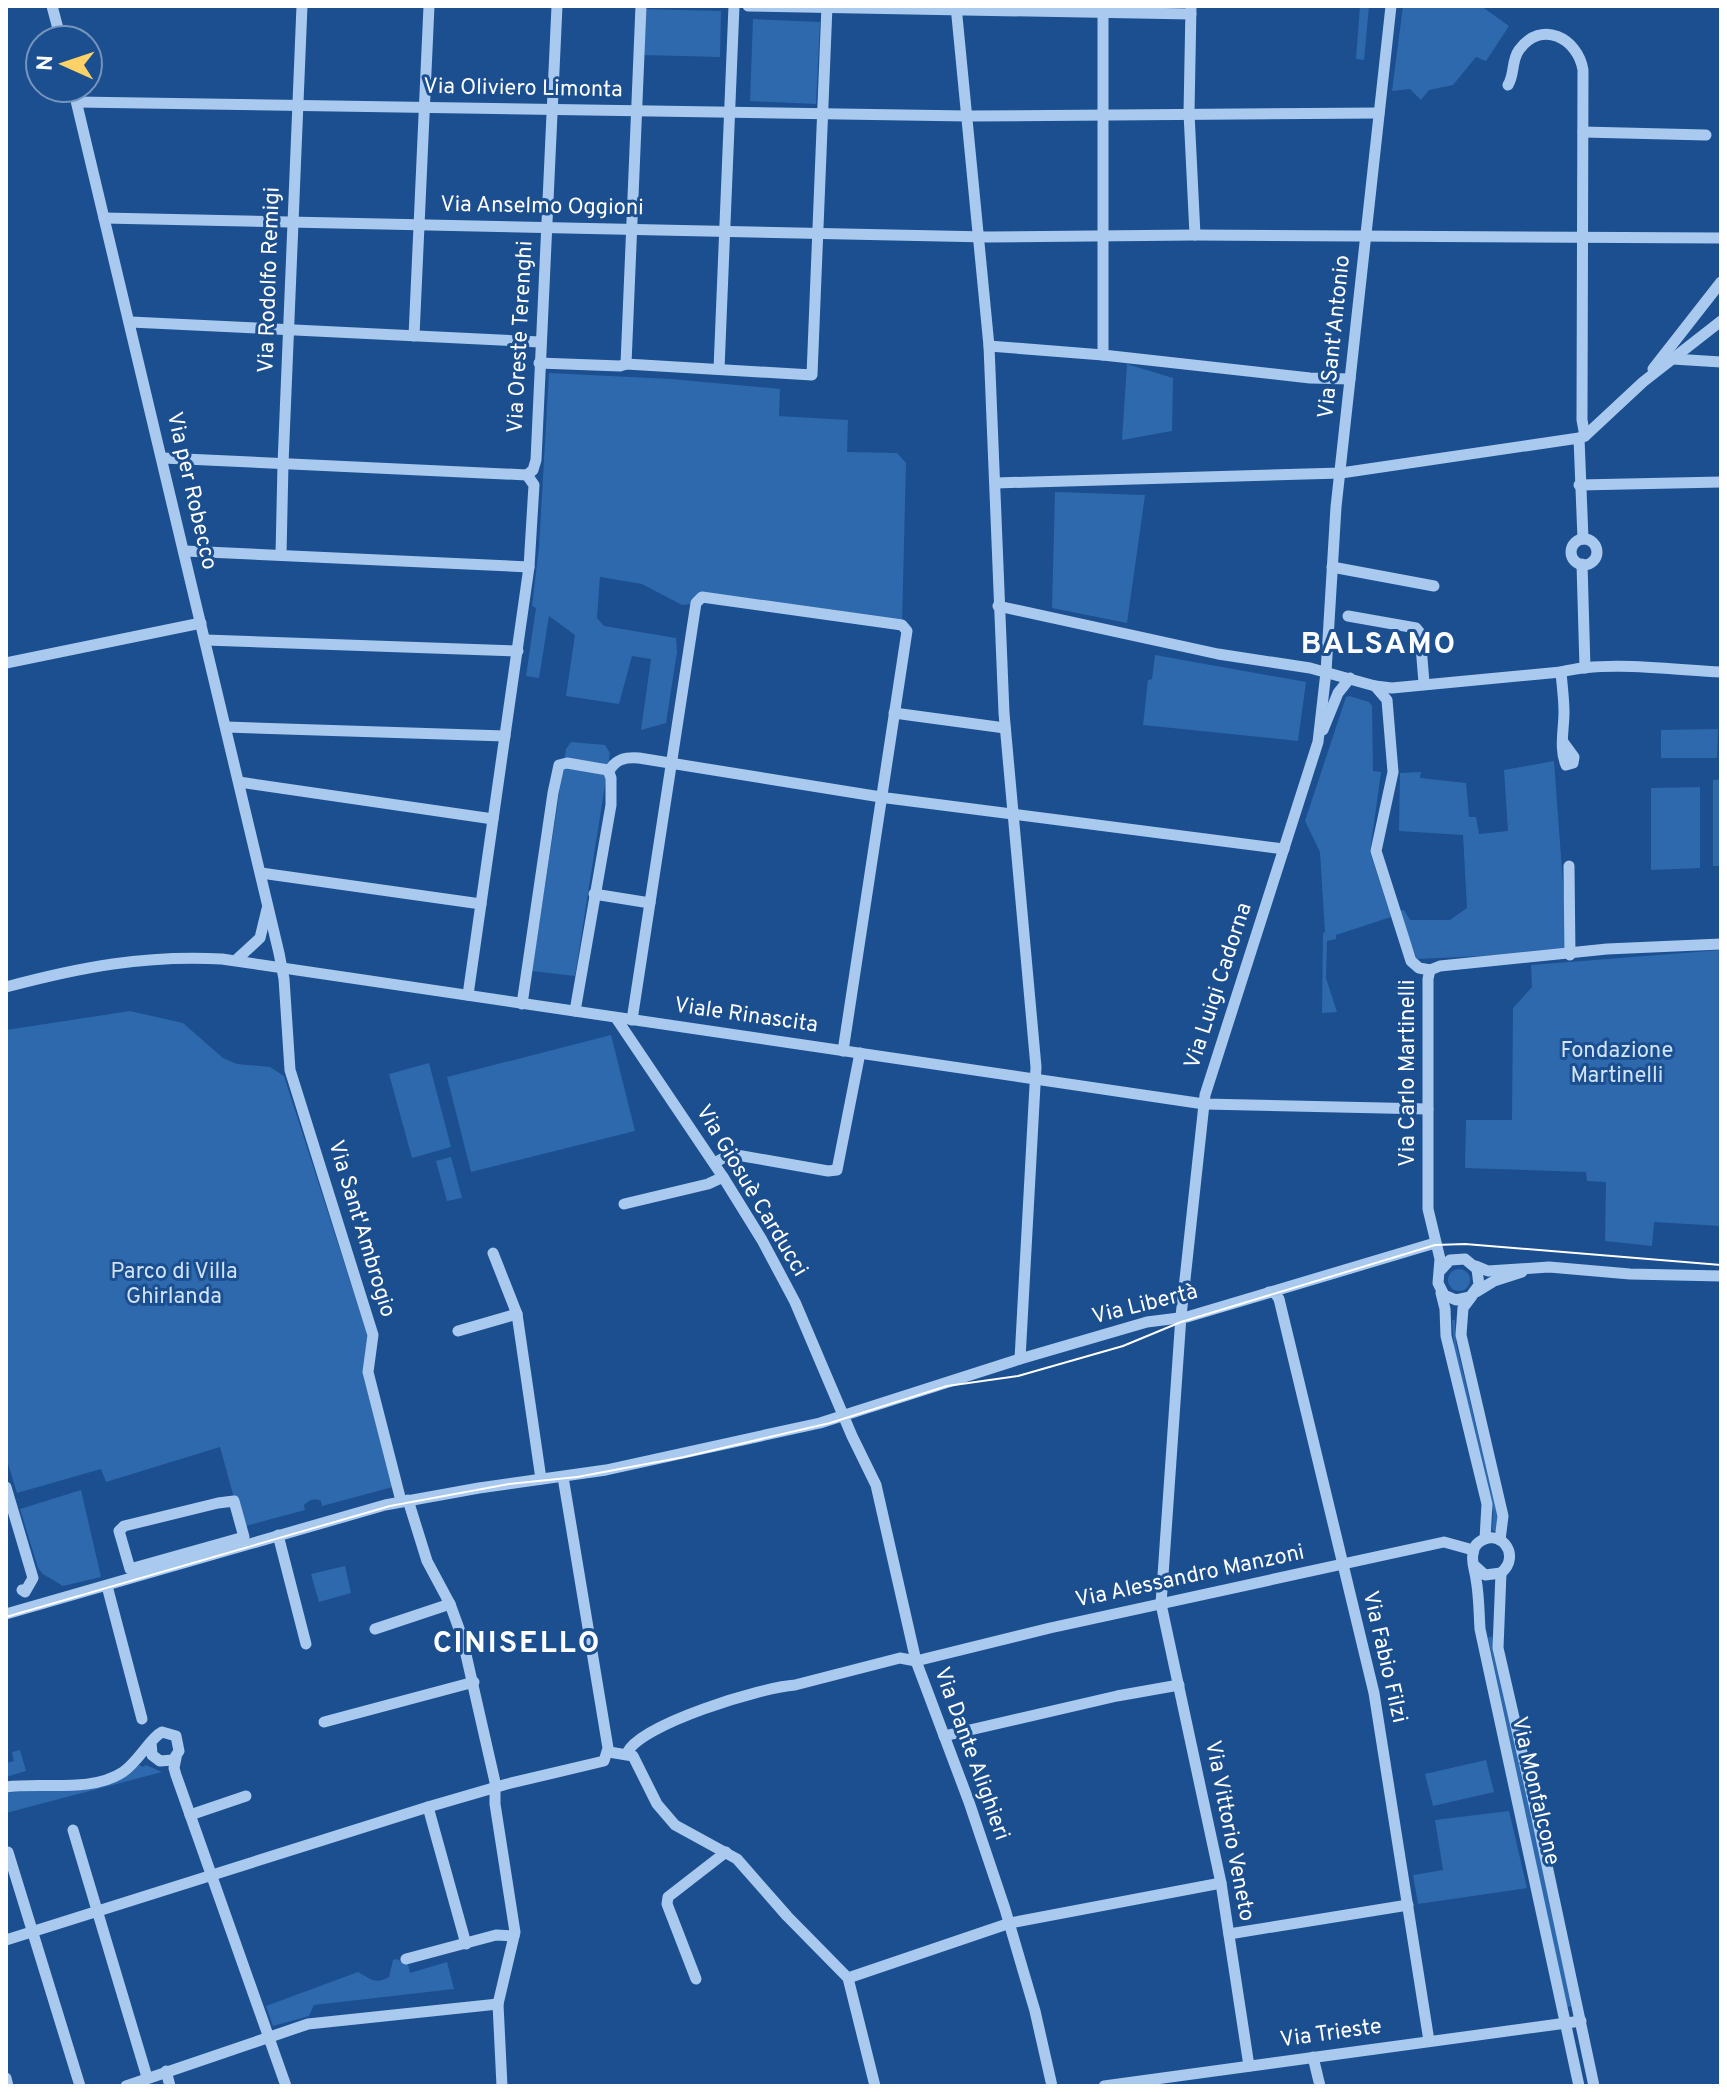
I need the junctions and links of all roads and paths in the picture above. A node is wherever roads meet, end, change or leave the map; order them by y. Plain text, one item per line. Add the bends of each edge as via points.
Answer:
1 (302, 6) edge
2 (429, 6) edge
3 (557, 6) edge
4 (641, 6) edge
5 (734, 6) edge
6 (748, 6) edge
7 (1391, 6) edge
8 (827, 7) edge
9 (957, 8) edge
10 (1103, 9) edge
11 (1191, 10) edge
12 (1508, 85) dead end
13 (104, 102) edge
14 (77, 104) edge
15 (297, 106) junction
16 (423, 107) junction
17 (551, 109) junction
18 (638, 111) junction
19 (731, 112) junction
20 (1189, 113) junction
21 (1379, 113) junction
22 (824, 114) junction
23 (1103, 114) junction
24 (967, 116) junction
25 (1583, 132) junction
26 (1706, 135) dead end
27 (104, 218) junction
28 (292, 223) junction
29 (418, 224) junction
30 (546, 228) junction
31 (632, 229) junction
32 (725, 232) junction
33 (818, 234) junction
34 (1195, 235) junction
35 (1104, 236) junction
36 (979, 237) junction
37 (1365, 237) junction
38 (1583, 237) junction
39 (1721, 238) edge
40 (1721, 282) edge
41 (1721, 321) edge
42 (131, 322) junction
43 (290, 331) junction
44 (414, 336) junction
45 (1697, 341) junction
46 (540, 342) junction
47 (989, 346) junction
48 (1103, 355) junction
49 (1673, 359) junction
50 (1715, 362) edge
51 (539, 363) junction
52 (626, 364) junction
53 (1199, 365) junction
54 (719, 369) junction
55 (1199, 378) dead end
56 (1350, 379) junction
57 (1643, 382) junction
58 (1582, 437) junction
59 (163, 458) junction
60 (283, 464) junction
61 (1341, 473) junction
62 (527, 475) junction
63 (1721, 482) edge
64 (996, 483) junction
65 (1579, 485) junction
66 (1583, 539) junction
67 (185, 551) junction
68 (281, 555) junction
69 (1582, 564) junction
70 (529, 567) junction
71 (1332, 567) junction
72 (1434, 586) dead end
73 (998, 606) junction
74 (1348, 616) dead end
75 (201, 623) junction
76 (206, 640) junction
77 (518, 651) junction
78 (6, 663) edge
79 (1585, 668) junction
80 (1326, 672) junction
81 (1561, 672) junction
82 (1721, 672) edge
83 (1350, 678) junction
84 (1424, 683) junction
85 (1375, 686) junction
86 (1392, 688) junction
87 (1387, 700) junction
88 (894, 713) junction
89 (226, 727) junction
90 (1005, 728) junction
91 (505, 736) junction
92 (1318, 742) junction
93 (1563, 742) dead end
94 (670, 763) junction
95 (609, 771) junction
96 (239, 782) junction
97 (881, 797) junction
98 (1012, 816) junction
99 (493, 819) junction
100 (1284, 849) junction
101 (1569, 866) dead end
102 (261, 873) junction
103 (594, 894) junction
104 (650, 903) junction
105 (268, 904) junction
106 (481, 904) junction
107 (1721, 944) edge
108 (1570, 955) junction
109 (236, 960) junction
110 (282, 967) junction
111 (1430, 970) junction
112 (6, 987) edge
113 (468, 995) junction
114 (522, 1004) junction
115 (575, 1011) junction
116 (616, 1018) junction
117 (632, 1020) junction
118 (843, 1051) junction
119 (860, 1053) junction
120 (1036, 1080) junction
121 (1204, 1104) junction
122 (1428, 1109) junction
123 (714, 1163) junction
124 (723, 1177) junction
125 (624, 1204) dead end
126 (1435, 1243) junction
127 (493, 1253) dead end
128 (1476, 1266) junction
129 (1542, 1267) junction
130 (1439, 1272) junction
131 (1721, 1276) edge
132 (1439, 1287) junction
133 (1269, 1292) junction
134 (1473, 1294) junction
135 (517, 1314) junction
136 (1181, 1318) junction
137 (458, 1331) dead end
138 (1020, 1359) junction
139 (843, 1416) junction
140 (563, 1477) junction
141 (541, 1479) junction
142 (6, 1487) edge
143 (405, 1501) junction
144 (119, 1531) joint
145 (278, 1535) junction
146 (1485, 1539) junction
147 (1500, 1540) junction
148 (1473, 1550) junction
149 (1342, 1564) junction
150 (1474, 1565) junction
151 (1501, 1573) junction
152 (107, 1586) junction
153 (22, 1590) dead end
154 (450, 1604) junction
155 (1161, 1604) junction
156 (6, 1614) edge
157 (375, 1629) dead end
158 (306, 1644) dead end
159 (916, 1661) junction
160 (474, 1682) junction
161 (1179, 1685) junction
162 (142, 1719) dead end
163 (324, 1722) dead end
164 (944, 1736) junction
165 (151, 1742) junction
166 (609, 1752) junction
167 (627, 1753) junction
168 (176, 1758) junction
169 (6, 1787) edge
170 (496, 1788) junction
171 (246, 1796) dead end
172 (428, 1807) junction
173 (190, 1815) junction
174 (73, 1830) dead end
175 (8, 1852) dead end
176 (726, 1852) junction
177 (212, 1875) junction
178 (1221, 1883) junction
179 (1408, 1905) junction
180 (97, 1911) junction
181 (1010, 1923) junction
182 (33, 1931) junction
183 (1229, 1934) junction
184 (514, 1936) junction
185 (6, 1940) edge
186 (466, 1944) junction
187 (406, 1959) dead end
188 (848, 1978) junction
189 (696, 1979) dead end
190 (498, 2004) junction
191 (1581, 2021) junction
192 (1564, 2023) junction
193 (268, 2038) junction
194 (1429, 2041) junction
195 (1313, 2057) junction
196 (1249, 2066) junction
197 (166, 2071) junction
198 (147, 2077) junction
199 (6, 2078) edge
200 (8, 2086) edge
201 (80, 2086) edge
202 (126, 2086) edge
203 (170, 2086) edge
204 (286, 2086) edge
205 (502, 2086) edge
206 (875, 2086) edge
207 (1052, 2086) edge
208 (1104, 2086) edge
209 (1320, 2086) edge
210 (1579, 2086) edge
211 (1594, 2086) edge

1 - 15 street, Via Rodolfo Remigi
2 - 16 street
3 - 17 street, Via Oreste Terenghi
4 - 18 street
5 - 19 street
6 - 8 street
7 - 21 street, Via Sant'Antonio
8 - 9 street
8 - 22 street
9 - 10 street
9 - 24 street
10 - 11 street
10 - 23 street
11 - 20 street
12 - 25 street via 1515,56 1528,41 1547,35 1568,41 1583,70
13 - 15 street, Via Oliviero Limonta
14 - 27 street, Via per Robecco
15 - 16 street, Via Oliviero Limonta
15 - 28 street, Via Rodolfo Remigi
16 - 17 street, Via Oliviero Limonta
16 - 29 street
17 - 18 street, Via Oliviero Limonta
17 - 30 street, Via Oreste Terenghi
18 - 19 street, Via Oliviero Limonta
18 - 31 street
19 - 22 street, Via Oliviero Limonta
19 - 32 street
20 - 21 street, Via Oliviero Limonta
20 - 23 street, Via Oliviero Limonta
20 - 34 street
21 - 37 street, Via Sant'Antonio
22 - 24 street, Via Oliviero Limonta
22 - 33 street
23 - 24 street, Via Oliviero Limonta
23 - 35 street
24 - 36 street
25 - 26 street
25 - 38 street
27 - 28 street, Via Anselmo Oggioni
27 - 42 street, Via per Robecco
28 - 29 street, Via Anselmo Oggioni
28 - 43 street, Via Rodolfo Remigi
29 - 30 street, Via Anselmo Oggioni
29 - 44 street
30 - 31 street, Via Anselmo Oggioni
30 - 46 street, Via Oreste Terenghi
31 - 32 street, Via Anselmo Oggioni
31 - 52 street
32 - 33 street, Via Anselmo Oggioni
32 - 54 street
33 - 36 street, Via Anselmo Oggioni
33 - 54 street via 812,375
34 - 35 street, Via Anselmo Oggioni
34 - 37 street, Via Anselmo Oggioni
35 - 36 street, Via Anselmo Oggioni
35 - 48 street
36 - 47 street
37 - 38 street, Via Anselmo Oggioni
37 - 56 street, Via Sant'Antonio
38 - 39 street, Via Anselmo Oggioni
38 - 58 street
40 - 57 street
41 - 45 street
42 - 43 street
42 - 59 street, Via per Robecco
43 - 44 street
43 - 60 street, Via Rodolfo Remigi
44 - 46 street
45 - 49 street
45 - 50 street via 1695,352
46 - 51 street, Via Oreste Terenghi
47 - 48 street
47 - 64 street
48 - 53 street
49 - 50 street
49 - 57 street
51 - 52 street
51 - 62 street, Via Oreste Terenghi via 536,460
52 - 54 street
53 - 55 street
53 - 56 street
56 - 61 street, Via Sant'Antonio
57 - 58 street
58 - 61 street
58 - 65 street
59 - 60 street
59 - 67 street, Via per Robecco
60 - 62 street
60 - 68 street, Via Rodolfo Remigi
61 - 64 street
61 - 71 street, Via Sant'Antonio
62 - 70 street, Via Oreste Terenghi via 534,485
63 - 65 street
64 - 73 street
65 - 66 street
66 - 69 street via 1571,549 1574,560
66 - 69 street via 1594,544 1596,552 1590,563
67 - 68 street
67 - 75 street, Via per Robecco
68 - 70 street
69 - 79 street
70 - 77 street, Via Oreste Terenghi
71 - 72 street
71 - 80 street, Via Sant'Antonio
73 - 80 street
73 - 90 street
74 - 84 street via 1416,628
75 - 76 street, Via per Robecco
75 - 78 street
76 - 77 street
76 - 89 street, Via per Robecco
77 - 91 street, Via Oreste Terenghi
79 - 81 street
79 - 82 street
80 - 83 street
80 - 92 street, Via Luigi Cadorna
81 - 84 street
81 - 93 street
83 - 85 street
83 - 92 street via 1338,693
84 - 86 street
85 - 86 street
85 - 87 street
86 - 87 street, Via Carlo Martinelli
87 - 111 street, Via Carlo Martinelli via 1392,781 1376,851 1411,961
88 - 90 street
88 - 94 street via 907,631 902,625 702,597 696,603
88 - 97 street
89 - 91 street
89 - 96 street, Via per Robecco
90 - 98 street
91 - 99 street, Via Oreste Terenghi
92 - 100 street, Via Luigi Cadorna
94 - 95 street via 625,757
94 - 97 street
94 - 104 street
95 - 103 street via 611,805
95 - 114 street via 559,765
96 - 99 street
96 - 102 street, Via per Robecco
97 - 98 street
97 - 118 street
98 - 100 street
98 - 120 street
99 - 106 street, Via Oreste Terenghi
100 - 121 street, Via Luigi Cadorna
101 - 108 street
102 - 105 street, Via per Robecco
102 - 106 street
103 - 104 street
103 - 115 street
104 - 117 street
105 - 109 street via 260,938
105 - 110 street, Via per Robecco
106 - 113 street, Via Oreste Terenghi
107 - 108 street
108 - 111 street
109 - 110 street, Viale Rinascita
109 - 112 street, Viale Rinascita via 125,961
110 - 113 street, Viale Rinascita
110 - 143 street, Via Sant'Ambrogio via 290,1070 373,1335 368,1372
111 - 122 street, Via Carlo Martinelli
113 - 114 street, Viale Rinascita
114 - 115 street, Viale Rinascita
115 - 116 street, Viale Rinascita
116 - 117 street, Viale Rinascita
116 - 123 street, Via Giosuè Carducci
117 - 118 street, Viale Rinascita
118 - 119 street, Viale Rinascita
119 - 120 street, Viale Rinascita
119 - 123 street via 837,1170 731,1154
120 - 121 street, Viale Rinascita
120 - 138 street
121 - 122 street, Viale Rinascita
121 - 136 street, Via Luigi Cadorna
122 - 126 street, Via Carlo Martinelli via 1428,1214
123 - 124 street, Via Giosuè Carducci
124 - 125 street
124 - 139 street, Via Giosuè Carducci via 790,1292
126 - 130 street, Via Carlo Martinelli
126 - 133 street, Via Libertà
127 - 135 street
128 - 129 street via 1488,1271
128 - 130 street via 1455,1258
128 - 134 street via 1480,1281
129 - 131 street
129 - 134 street via 1497,1280
130 - 132 street
132 - 134 street via 1453,1300
132 - 146 street via 1487,1504
133 - 136 street, Via Libertà
133 - 149 street, Via Fabio Filzi via 1279,1299
134 - 147 street via 1464,1306 1461,1335 1503,1516
135 - 137 street
135 - 141 street
136 - 138 street, Via Libertà via 1147,1322
136 - 155 street, Via Luigi Cadorna
138 - 139 street, Via Libertà
139 - 140 street, Via Libertà via 712,1449
139 - 159 street, Via Dante Alighieri via 878,1492
140 - 141 street
140 - 166 street
141 - 143 street
142 - 153 street via 33,1578
143 - 145 street
143 - 154 street, Via Sant'Ambrogio
144 - 144 street via 130,1569 244,1537 234,1501
145 - 152 street
145 - 158 street
146 - 147 street
146 - 148 street
147 - 151 street via 1510,1559
148 - 149 street, Via Alessandro Manzoni via 1444,1542
148 - 150 street
149 - 155 street, Via Alessandro Manzoni
149 - 179 street, Via Fabio Filzi via 1374,1693
150 - 151 street via 1485,1575
150 - 192 street, Via Monfalcone via 1483,1651
151 - 191 street, Via Monfalcone via 1498,1648
152 - 156 street
152 - 162 street
154 - 157 street
154 - 160 street, Via Sant'Ambrogio
155 - 159 street, Via Alessandro Manzoni
155 - 161 street, Via Vittorio Veneto
159 - 164 street, Via Dante Alighieri
159 - 167 street, Via Alessandro Manzoni via 900,1658 696,1712 636,1740
160 - 163 street
160 - 170 street, Via Sant'Ambrogio
161 - 164 street
161 - 178 street, Via Vittorio Veneto
164 - 181 street, Via Dante Alighieri
165 - 168 street via 157,1760
165 - 168 street via 161,1733 173,1735 180,1746
165 - 169 street via 132,1765 104,1780
166 - 167 street
166 - 170 street via 597,1764
167 - 176 street via 675,1825
168 - 173 street via 174,1768
170 - 172 street
170 - 184 street, Via Sant'Ambrogio
171 - 173 street
172 - 177 street
172 - 186 street
173 - 177 street
174 - 180 street
175 - 182 street
176 - 188 street
176 - 189 street via 668,1897
177 - 180 street
177 - 193 street
178 - 181 street
178 - 183 street, Via Vittorio Veneto
179 - 183 street
179 - 194 street, Via Fabio Filzi
180 - 182 street
180 - 198 street
181 - 188 street
181 - 207 street, Via Dante Alighieri
182 - 185 street
182 - 201 street
183 - 196 street, Via Vittorio Veneto
184 - 186 street
184 - 190 street, Via Sant'Ambrogio
186 - 187 street
188 - 206 street
190 - 193 street via 308,2024
190 - 205 street, Via Sant'Ambrogio
191 - 192 street, Via Trieste
191 - 211 street, Via Monfalcone
192 - 194 street, Via Trieste
192 - 210 street, Via Monfalcone
193 - 197 street
193 - 204 street
194 - 195 street, Via Trieste
195 - 196 street, Via Trieste
195 - 209 street
196 - 208 street, Via Trieste
197 - 198 street
197 - 203 street
198 - 202 street
199 - 200 street

